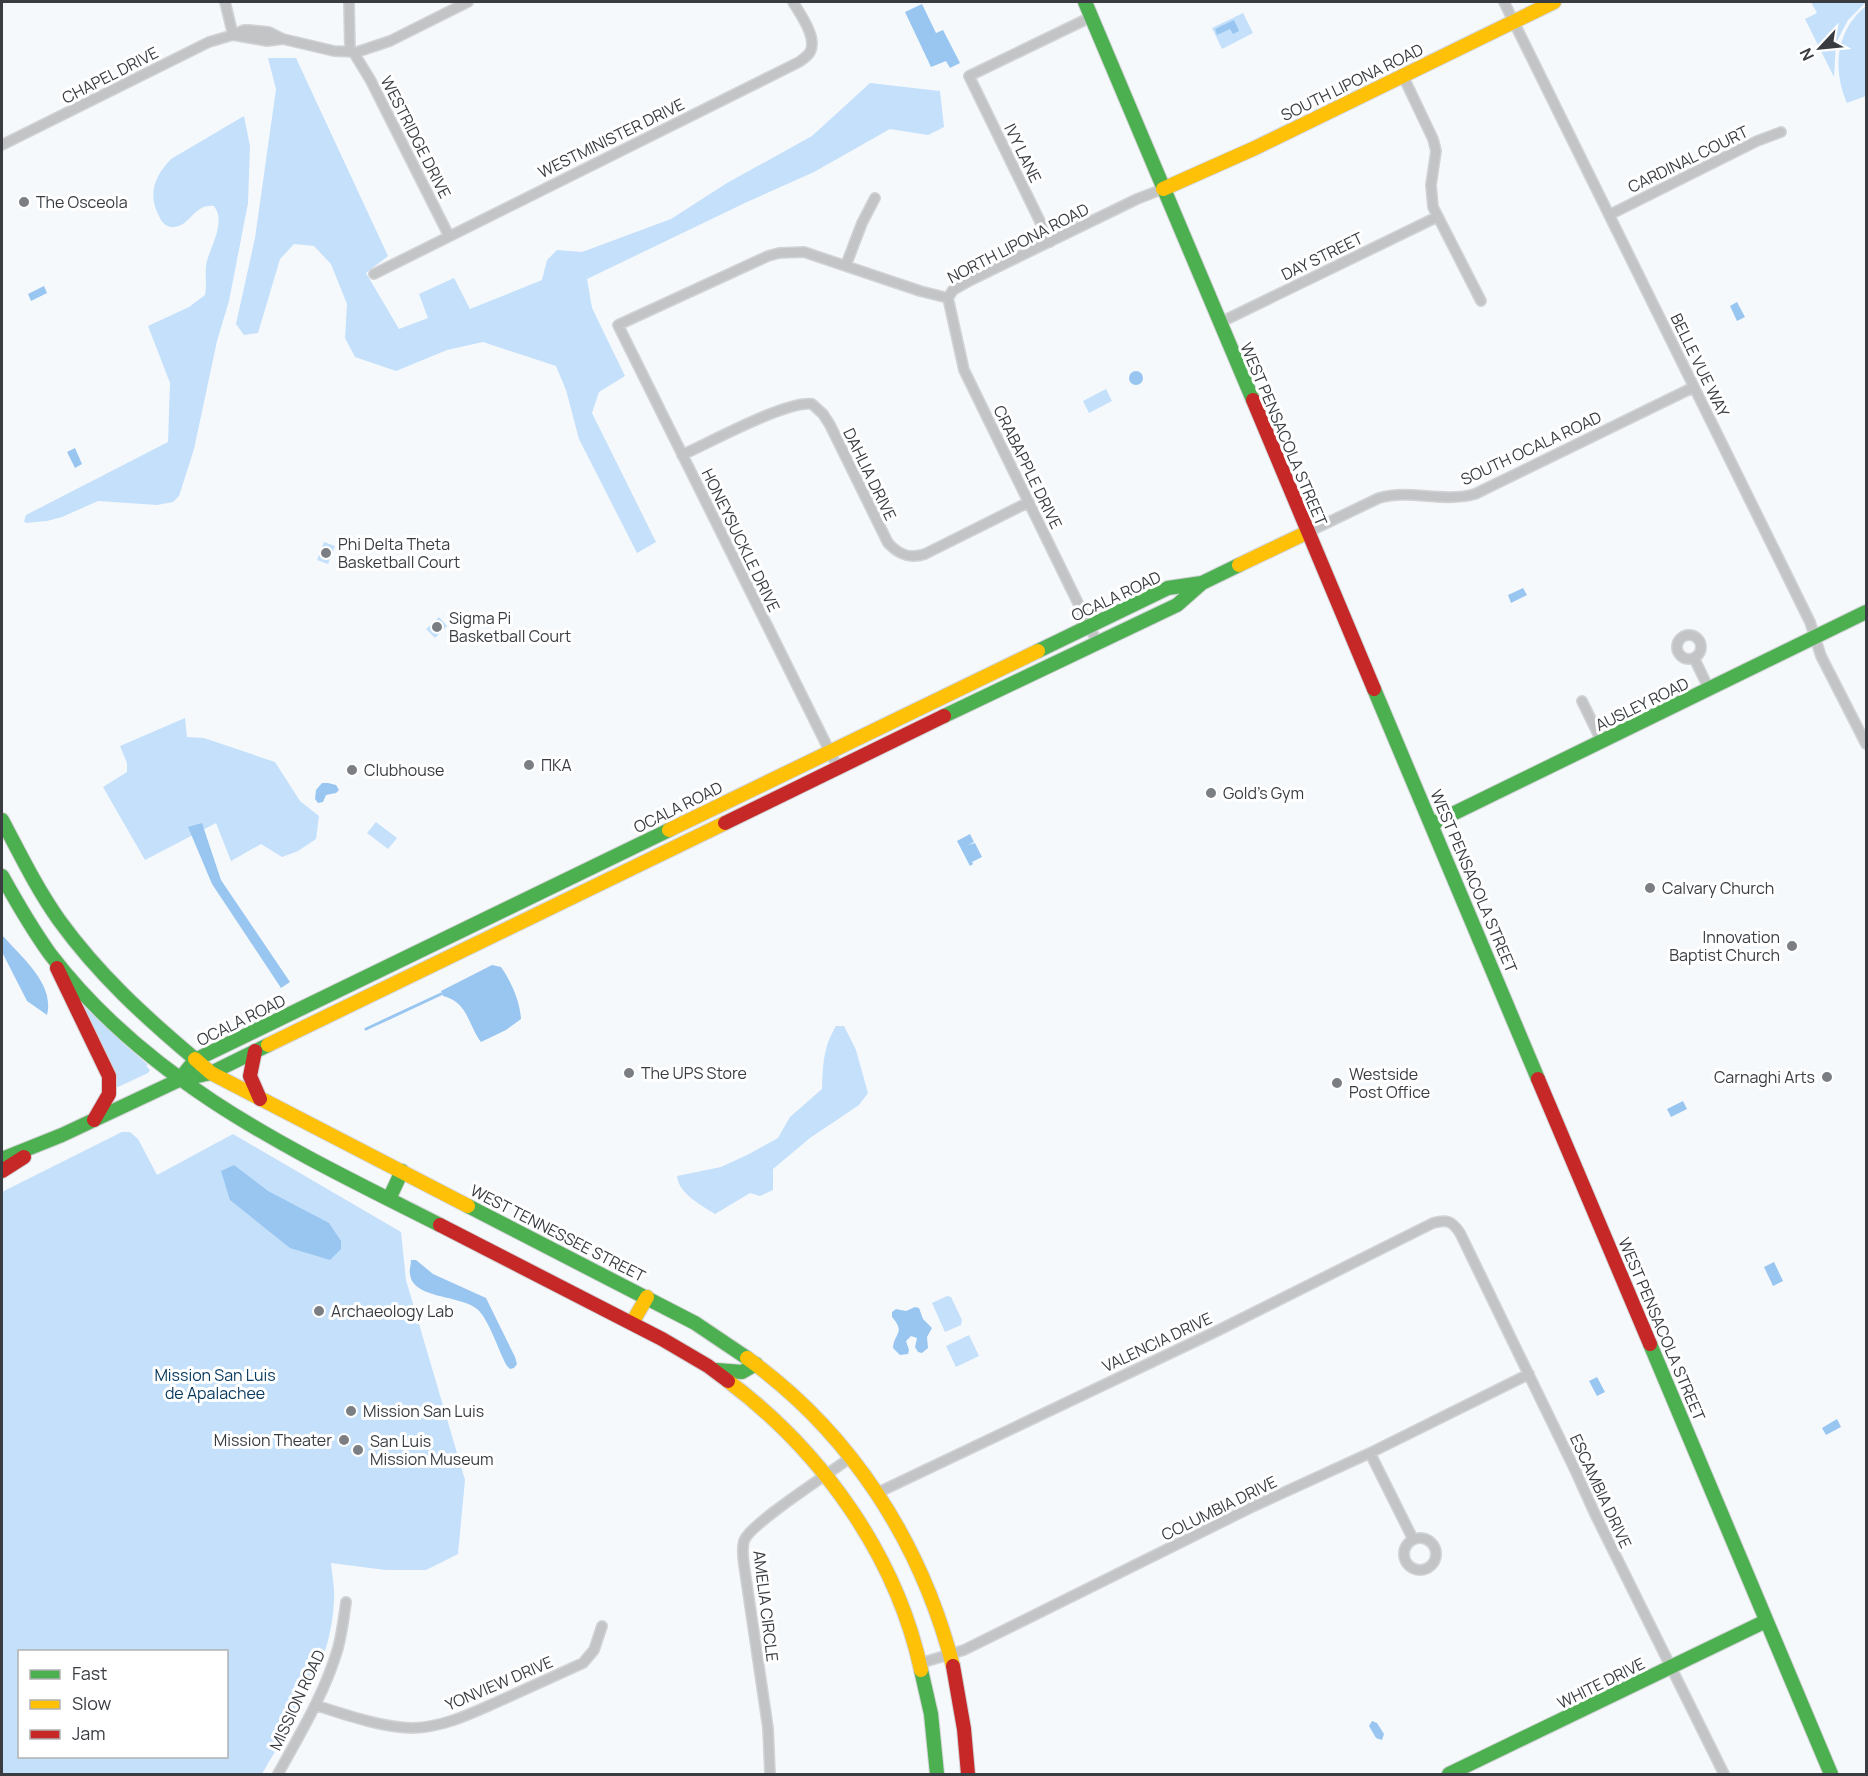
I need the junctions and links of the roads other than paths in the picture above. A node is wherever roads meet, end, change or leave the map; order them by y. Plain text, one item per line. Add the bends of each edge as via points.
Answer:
1 (225, 2) edge
2 (349, 2) edge
3 (468, 2) edge
4 (794, 2) edge
5 (1085, 2) edge
6 (1504, 2) edge
7 (1554, 2) edge
8 (1091, 17) junction
9 (1514, 21) junction
10 (233, 35) junction
11 (352, 53) junction
12 (1403, 76) junction
13 (1781, 132) dead end
14 (2, 145) edge
15 (1164, 189) junction
16 (874, 198) dead end
17 (1610, 215) junction
18 (1437, 217) junction
19 (449, 236) junction
20 (1050, 242) junction
21 (846, 265) junction
22 (374, 274) dead end
23 (948, 298) junction
24 (1481, 301) dead end
25 (1219, 323) junction
26 (618, 325) joint
27 (1694, 387) junction
28 (682, 455) junction
29 (1029, 502) junction
30 (1308, 532) junction
31 (1202, 583) junction
32 (1866, 612) edge
33 (1090, 627) junction
34 (1815, 637) junction
35 (1098, 644) junction
36 (1694, 658) dead end
37 (1709, 689) junction
38 (1582, 700) dead end
39 (1602, 742) junction
40 (1866, 744) edge
41 (830, 752) junction
42 (838, 768) junction
43 (2, 820) edge
44 (1432, 824) junction
45 (2, 876) edge
46 (31, 877) junction
47 (9, 890) junction
48 (52, 958) junction
49 (315, 1002) junction
50 (321, 1018) junction
51 (255, 1051) junction
52 (195, 1060) junction
53 (211, 1072) junction
54 (179, 1080) junction
55 (260, 1099) junction
56 (94, 1120) junction
57 (62, 1135) junction
58 (2, 1159) edge
59 (2, 1171) edge
60 (402, 1171) junction
61 (389, 1199) junction
62 (1449, 1221) joint
63 (646, 1297) junction
64 (632, 1323) junction
65 (756, 1364) junction
66 (713, 1369) junction
67 (1528, 1374) junction
68 (1370, 1453) junction
69 (851, 1457) junction
70 (826, 1476) junction
71 (877, 1493) junction
72 (1413, 1539) dead end
73 (346, 1602) dead end
74 (1766, 1621) junction
75 (602, 1626) dead end
76 (949, 1654) junction
77 (921, 1663) junction
78 (1671, 1668) junction
79 (315, 1705) junction
80 (278, 1774) edge
81 (770, 1774) edge
82 (937, 1774) edge
83 (968, 1774) edge
84 (1449, 1774) edge
85 (1724, 1774) edge
86 (1831, 1774) edge

1 - 10 street
2 - 11 street
3 - 11 street, CHAPEL DRIVE via 390,41
4 - 19 street, WESTMINISTER DRIVE via 811,37 813,45 808,56
5 - 8 main road, WEST PENSACOLA STREET
6 - 9 street, BELLE VUE WAY
7 - 9 main road, SOUTH LIPONA ROAD
8 - 15 main road, WEST PENSACOLA STREET
8 - 20 street, IVY LANE via 969,76
9 - 12 main road, SOUTH LIPONA ROAD
9 - 17 street, BELLE VUE WAY
10 - 11 street, CHAPEL DRIVE via 244,30 269,32 283,39
10 - 14 street, CHAPEL DRIVE via 209,42
11 - 19 street, WESTRIDGE DRIVE via 371,81
12 - 15 main road, SOUTH LIPONA ROAD
12 - 18 street via 1433,139 1436,158 1431,198
13 - 17 street, CARDINAL COURT
15 - 20 street, NORTH LIPONA ROAD
15 - 25 main road, WEST PENSACOLA STREET
16 - 21 street
17 - 27 street, BELLE VUE WAY
18 - 24 street
18 - 25 street, DAY STREET
19 - 22 street, WESTMINISTER DRIVE
20 - 23 street, NORTH LIPONA ROAD via 953,290
21 - 23 street, NORTH LIPONA ROAD
21 - 26 street, NORTH LIPONA ROAD via 804,252 779,253
23 - 29 street, CRABAPPLE DRIVE via 964,370
25 - 30 main road, WEST PENSACOLA STREET
26 - 28 street, HONEYSUCKLE DRIVE
27 - 30 street, SOUTH OCALA ROAD via 1475,494 1450,499 1389,495
27 - 34 street, BELLE VUE WAY
28 - 29 street, DAHLIA DRIVE via 776,411 796,404 812,404 830,425 888,543 895,551 916,557
28 - 41 street, HONEYSUCKLE DRIVE
29 - 33 street, CRABAPPLE DRIVE
30 - 31 main road, OCALA ROAD
30 - 44 main road, WEST PENSACOLA STREET
31 - 33 main road, OCALA ROAD via 1168,588
31 - 35 main road, OCALA ROAD via 1177,605
32 - 34 main road, AUSLEY ROAD
33 - 35 street, CRABAPPLE DRIVE
33 - 41 main road, OCALA ROAD
34 - 37 main road, AUSLEY ROAD
34 - 40 street, BELLE VUE WAY
35 - 42 main road, OCALA ROAD
36 - 37 street
37 - 39 main road, AUSLEY ROAD
38 - 39 street
39 - 44 main road, AUSLEY ROAD
41 - 42 street, HONEYSUCKLE DRIVE
41 - 49 main road, OCALA ROAD
42 - 50 main road, OCALA ROAD
43 - 46 main road, WEST TENNESSEE STREET
44 - 74 main road, WEST PENSACOLA STREET
45 - 47 main road
46 - 47 main road
46 - 52 main road, WEST TENNESSEE STREET via 59,921 112,985
47 - 48 main road
48 - 54 main road via 111,1023
48 - 56 main road via 109,1076 109,1094
49 - 50 street
49 - 52 main road, OCALA ROAD
50 - 51 main road, OCALA ROAD
51 - 53 main road, OCALA ROAD
51 - 55 main road via 250,1076
52 - 53 main road, WEST TENNESSEE STREET
52 - 54 main road, OCALA ROAD
53 - 54 main road, OCALA ROAD
53 - 55 main road, WEST TENNESSEE STREET
54 - 56 main road, OCALA ROAD
54 - 61 main road via 255,1129
55 - 60 main road, WEST TENNESSEE STREET
56 - 57 main road, OCALA ROAD
57 - 58 main road, OCALA ROAD
57 - 59 main road, OCALA ROAD
60 - 61 main road
60 - 63 main road, WEST TENNESSEE STREET
61 - 64 main road
62 - 67 street, ESCAMBIA DRIVE via 1460,1233
62 - 71 street, VALENCIA DRIVE via 1433,1223
63 - 64 main road
63 - 65 main road, WEST TENNESSEE STREET via 730,1344
64 - 66 main road
65 - 66 main road via 742,1372
65 - 69 main road, WEST TENNESSEE STREET via 807,1407
66 - 70 main road via 789,1433
67 - 68 street, COLUMBIA DRIVE
67 - 78 street, ESCAMBIA DRIVE
68 - 72 street
68 - 76 street, COLUMBIA DRIVE
69 - 70 street, AMELIA CIRCLE
69 - 71 main road, WEST TENNESSEE STREET
70 - 77 main road via 884,1564
70 - 81 street, AMELIA CIRCLE via 767,1516 744,1541 744,1565 768,1728
71 - 76 main road, WEST TENNESSEE STREET via 918,1566
73 - 79 street, MISSION ROAD via 338,1647
74 - 78 main road, WHITE DRIVE
74 - 86 main road, WEST PENSACOLA STREET
75 - 79 street, YONVIEW DRIVE via 594,1650 583,1663 436,1726 399,1726
76 - 77 street, COLUMBIA DRIVE
76 - 83 main road, WEST TENNESSEE STREET via 958,1691
77 - 82 main road via 932,1718
78 - 84 main road, WHITE DRIVE
78 - 85 street, ESCAMBIA DRIVE
79 - 80 street, MISSION ROAD

